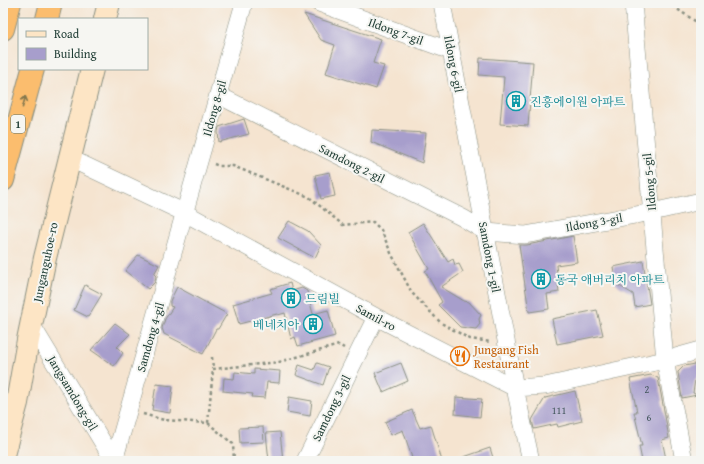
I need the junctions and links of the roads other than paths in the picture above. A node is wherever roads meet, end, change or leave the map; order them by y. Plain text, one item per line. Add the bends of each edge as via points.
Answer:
1 (10, 3) edge
2 (51, 3) edge
3 (109, 3) edge
4 (244, 3) edge
5 (319, 3) edge
6 (442, 3) edge
7 (633, 3) edge
8 (47, 18) edge
9 (105, 18) edge
10 (3, 29) edge
11 (451, 51) junction
12 (33, 70) edge
13 (92, 70) edge
14 (218, 95) junction
15 (466, 126) joint
16 (69, 158) junction
17 (3, 180) edge
18 (701, 201) edge
19 (652, 212) junction
20 (185, 213) junction
21 (486, 232) junction
22 (376, 317) junction
23 (31, 324) junction
24 (701, 350) edge
25 (665, 360) junction
26 (515, 388) junction
27 (3, 455) edge
28 (114, 461) edge
29 (304, 461) edge
30 (531, 461) edge
31 (684, 461) edge

1 - 10 highway
2 - 8 highway
3 - 9 main road
4 - 14 street, Ildong 8-gil
5 - 11 street, Ildong 7-gil
6 - 11 street, Ildong 6-gil
7 - 19 street, Ildong 5-gil
11 - 15 street, Ildong 6-gil
17 -> 12 highway, 1
13 - 16 main road, Junganguhoe-ro
14 - 20 street, Ildong 8-gil
14 - 21 street, Samdong 2-gil
15 - 21 street, Samdong 1-gil
16 - 20 street, Samil-ro
16 - 23 main road, Junganguhoe-ro
18 - 19 street, Ildong 3-gil
19 - 21 street, Ildong 3-gil via 524,235
19 - 25 street, Ildong 5-gil
20 - 22 street, Samil-ro
20 - 28 street, Samdong 4-gil
21 - 26 street, Samdong 1-gil
22 - 26 street, Samil-ro
22 - 29 street, Samdong 3-gil
23 - 27 main road, Junganguhoe-ro via 17,403
23 - 28 street, Jangsamdong-gil
24 - 25 street
25 - 26 street via 545,386
25 - 31 street, Ildong 5-gil
26 - 30 street, Samdong 1-gil

